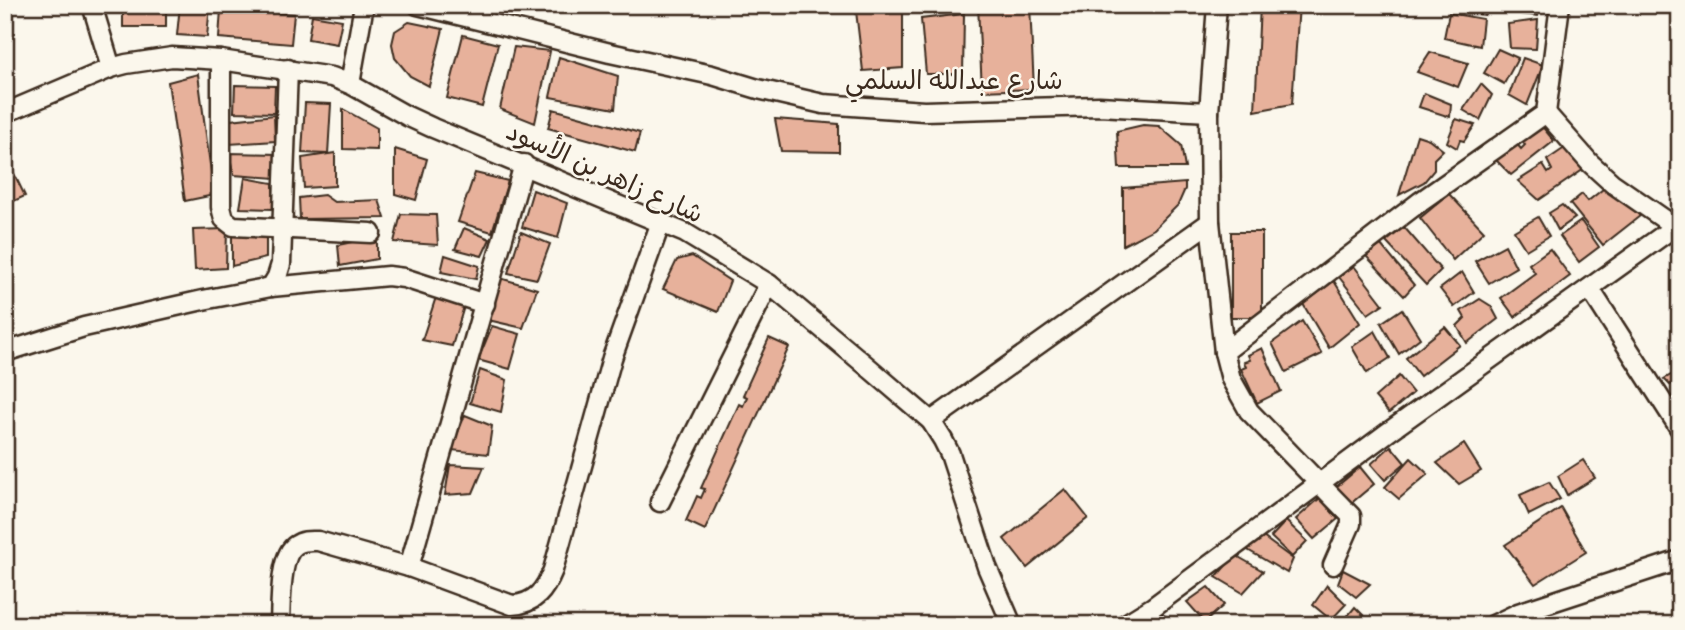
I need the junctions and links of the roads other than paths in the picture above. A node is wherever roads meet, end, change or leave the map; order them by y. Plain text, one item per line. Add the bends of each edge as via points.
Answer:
1 (92, 5) edge
2 (364, 5) edge
3 (418, 5) edge
4 (1217, 5) edge
5 (1560, 5) edge
6 (220, 60) junction
7 (111, 68) junction
8 (288, 69) junction
9 (351, 84) junction
10 (1209, 112) junction
11 (5, 113) edge
12 (1546, 113) junction
13 (524, 164) junction
14 (661, 222) junction
15 (1210, 222) junction
16 (1677, 225) edge
17 (282, 230) junction
18 (371, 233) dead end
19 (769, 284) junction
20 (271, 287) junction
21 (1590, 289) junction
22 (485, 304) junction
23 (5, 352) edge
24 (1224, 352) junction
25 (931, 421) junction
26 (1680, 429) edge
27 (1318, 483) junction
28 (660, 502) dead end
29 (1680, 560) edge
30 (1333, 565) dead end
31 (410, 567) junction
32 (280, 625) edge
33 (1012, 625) edge
34 (1124, 625) edge
35 (1493, 625) edge

1 - 7 street
2 - 9 street
3 - 10 street, شارع عبدالله السلمي via 823,104 924,111 1099,106
4 - 10 street
5 - 12 street
6 - 7 street, شارع زاهر بن الأسود via 172,57
6 - 8 street, شارع زاهر بن الأسود
6 - 17 street via 222,214 233,226
7 - 11 street, شارع زاهر بن الأسود
8 - 9 street, شارع زاهر بن الأسود
8 - 17 street
9 - 13 street, شارع زاهر بن الأسود via 407,116
10 - 15 street
12 - 16 street via 1612,183
12 - 24 street
13 - 14 street, شارع زاهر بن الأسود
13 - 22 street
14 - 19 street, شارع زاهر بن الأسود
14 - 31 street via 612,358 545,588 532,600 512,604
15 - 24 street
15 - 25 street
16 - 21 street
17 - 18 street
17 - 20 street via 281,264
19 - 25 street, شارع زاهر بن الأسود
19 - 28 street
20 - 22 street via 388,276
20 - 23 street via 85,327
21 - 26 street
21 - 27 street
22 - 31 street
24 - 27 street via 1231,379 1250,411
25 - 33 street, شارع زاهر بن الأسود via 950,454 987,567
27 - 30 street via 1352,519
27 - 34 street
29 - 35 street
31 - 32 street via 318,541 303,541 287,558

